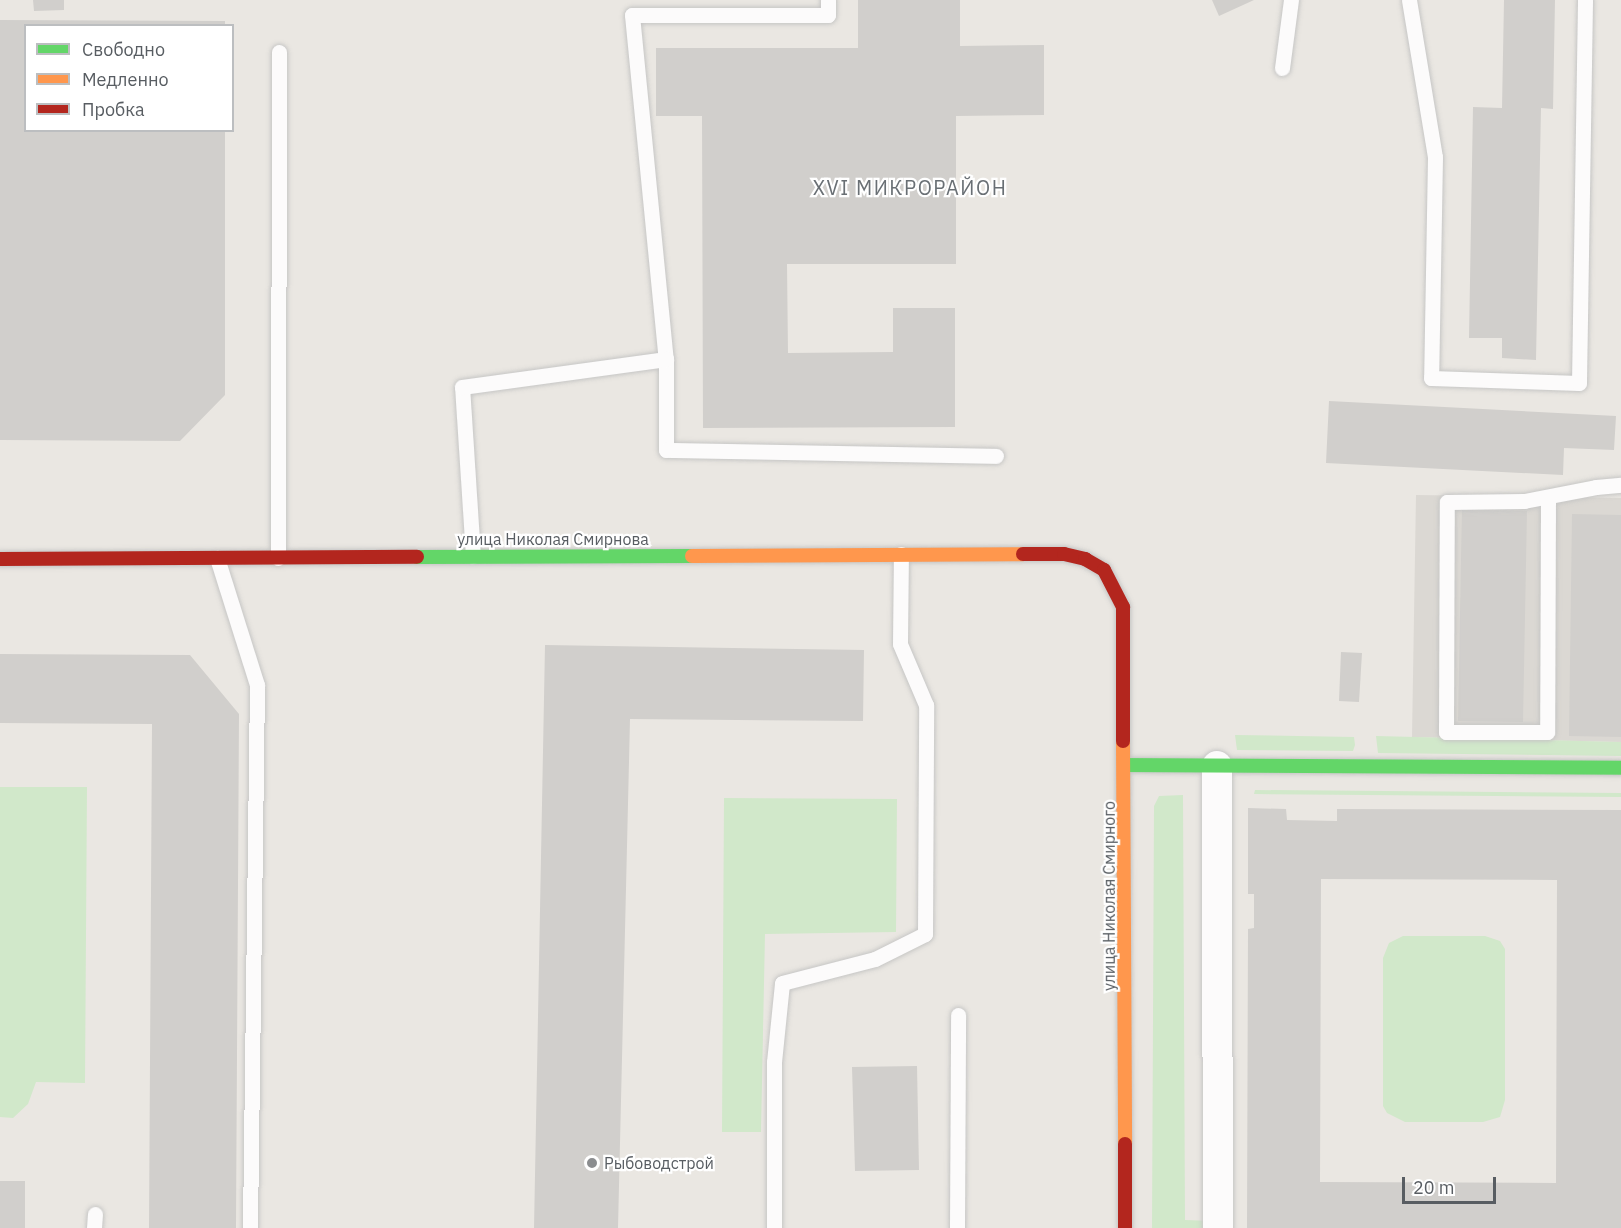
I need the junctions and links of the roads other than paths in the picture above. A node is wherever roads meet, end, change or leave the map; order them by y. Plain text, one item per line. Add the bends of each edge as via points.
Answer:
1 (828, 0) edge
2 (1291, 0) edge
3 (1409, 0) edge
4 (1585, 0) edge
5 (279, 52) dead end
6 (1282, 68) dead end
7 (666, 358) junction
8 (996, 456) dead end
9 (1621, 485) edge
10 (1548, 497) junction
11 (901, 554) junction
12 (473, 556) junction
13 (217, 558) junction
14 (278, 558) junction
15 (0, 560) edge
16 (1104, 570) joint
17 (1125, 765) junction
18 (1217, 766) junction
19 (1621, 768) edge
20 (958, 1015) dead end
21 (250, 1228) edge
22 (774, 1228) edge
23 (957, 1228) edge
24 (1125, 1228) edge
25 (1218, 1228) edge

1 - 7 lane via 828,15 632,15
2 - 6 lane
3 - 4 lane via 1435,158 1431,378 1579,383
5 - 14 lane
7 - 8 lane via 666,450
7 - 12 lane via 462,387
9 - 10 lane
10 - 10 lane via 1546,732 1446,732 1447,502
11 - 12 street, улица Николая Смирнова
11 - 16 street, улица Николая Смирнова via 1064,554 1085,559
11 - 22 lane via 900,644 926,705 926,934 875,958 782,983 774,1062
12 - 14 street, улица Николая Смирнова
13 - 14 street, улица Николая Смирнова
13 - 15 street, улица Николая Смирнова
13 - 21 lane via 257,685
16 - 17 street, улица Николая Смирного via 1124,608
17 - 18 street
17 - 24 street, улица Николая Смирного
18 - 19 street
18 - 25 street
20 - 23 lane

